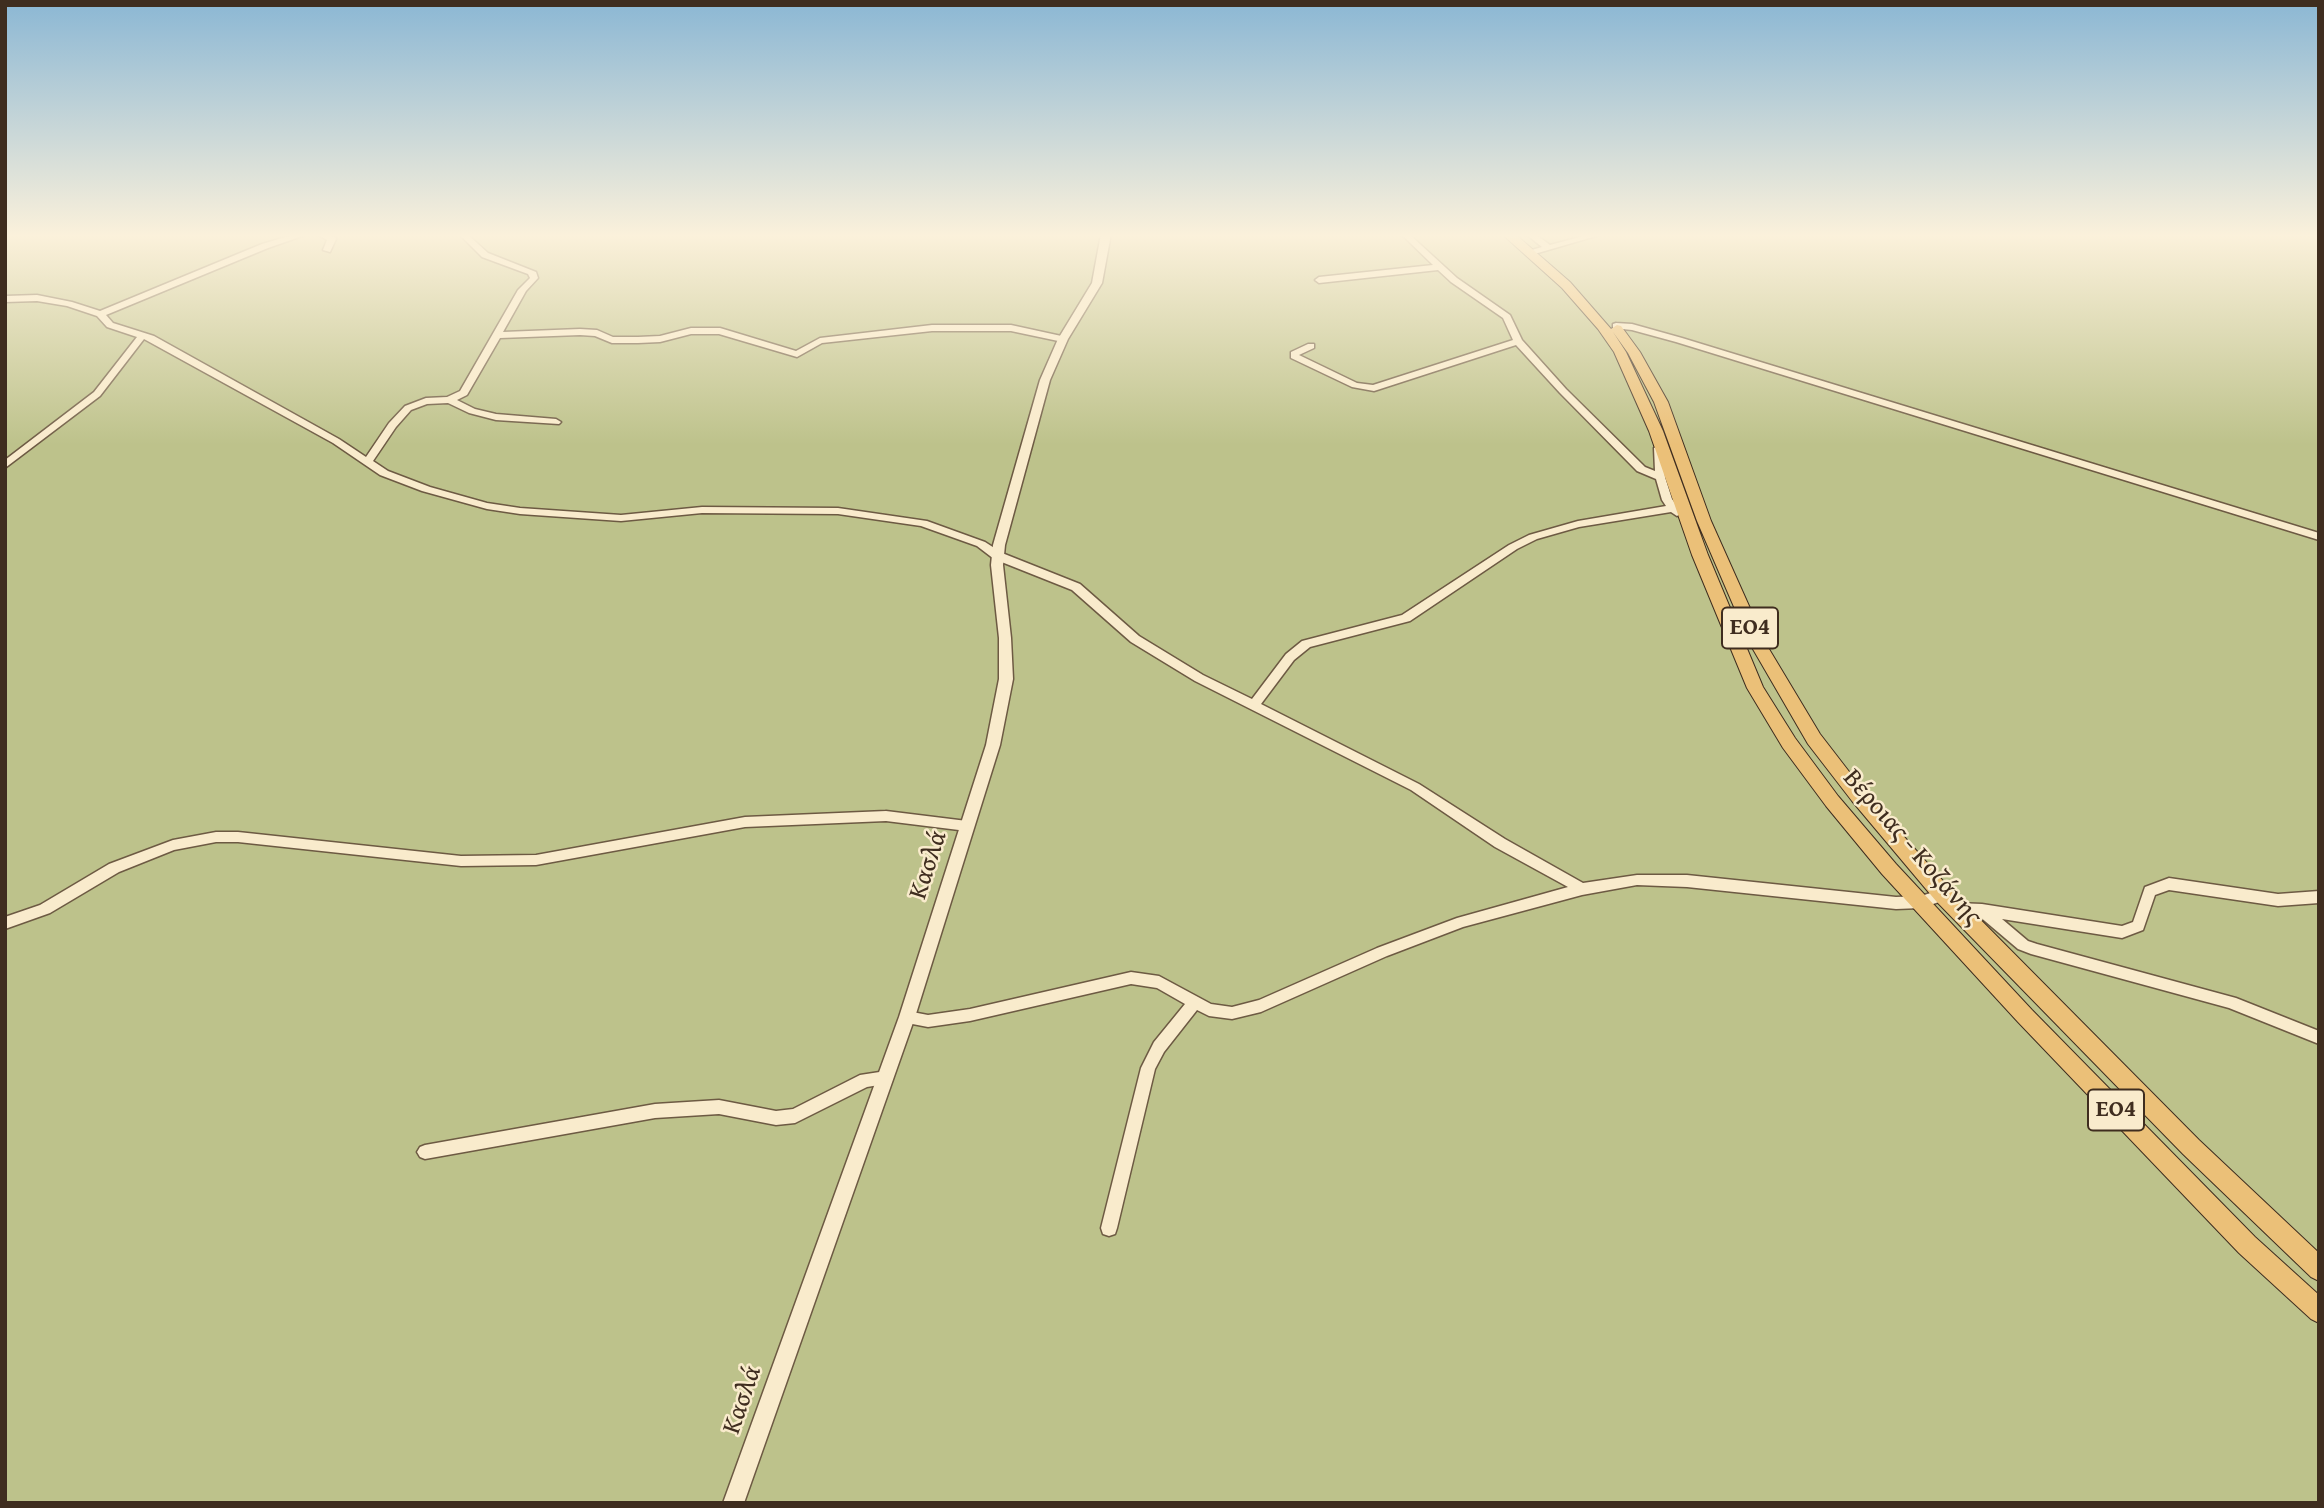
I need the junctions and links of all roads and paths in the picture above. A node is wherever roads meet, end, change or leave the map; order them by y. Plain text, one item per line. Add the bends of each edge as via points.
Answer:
1 (67, 304) edge
2 (123, 304) edge
3 (516, 304) edge
4 (1083, 304) edge
5 (1490, 304) edge
6 (1586, 304) edge
7 (100, 314) junction
8 (1609, 327) junction
9 (497, 335) junction
10 (142, 336) junction
11 (1063, 339) junction
12 (1518, 341) junction
13 (1311, 346) dead end
14 (449, 400) junction
15 (556, 422) dead end
16 (1656, 431) junction
17 (368, 461) junction
18 (5, 465) edge
19 (1660, 477) junction
20 (1673, 508) junction
21 (2319, 537) edge
22 (1700, 555) junction
23 (998, 556) junction
24 (1254, 705) junction
25 (967, 825) junction
26 (1582, 889) junction
27 (2319, 897) edge
28 (1921, 902) junction
29 (1949, 902) junction
30 (1982, 910) junction
31 (5, 923) edge
32 (1194, 1003) junction
33 (907, 1017) junction
34 (2319, 1038) edge
35 (886, 1078) junction
36 (425, 1152) dead end
37 (1109, 1228) dead end
38 (2319, 1269) edge
39 (2319, 1311) edge
40 (733, 1503) edge

1 - 7 street
2 - 7 street
3 - 9 street
4 - 11 street, Κασλά
5 - 12 street via 1507,317
6 - 8 main road, ΕΟ4
7 - 10 street via 110,325
8 - 16 main road, Βέροιας - Κοζάνης / ΕΟ4
8 - 21 street via 1632,327 1702,347
8 - 29 main road, Βέροιας - Κοζάνης / ΕΟ4 via 1634,352 1658,395 1718,555 1782,688 1808,731
9 - 11 street via 580,331 612,340 638,340 720,331 797,354 818,342 925,329 1010,328
9 - 14 street via 467,390
10 - 17 street
10 - 18 street via 97,394
11 - 23 street, Κασλά via 1045,380
12 - 13 street via 1374,388 1354,385 1294,356
12 - 19 street via 1641,470
14 - 15 street via 496,417
14 - 17 street via 408,408
16 - 19 street
16 - 22 main road, Βέροιας - Κοζάνης / ΕΟ4
17 - 23 street via 400,480 501,509 621,518 702,510 851,512 935,526 981,544
19 - 20 street
20 - 22 street
20 - 24 street via 1578,524 1533,537 1406,618 1306,644 1290,657
22 - 28 main road, Βέροιας - Κοζάνης / ΕΟ4 via 1735,646 1774,719 1832,801
23 - 24 street via 1076,587 1135,639
23 - 25 street, Κασλά via 1006,657 1004,693
24 - 26 street via 1415,787
25 - 31 street via 886,816 745,821 536,860 461,861 216,837 173,845 114,868 45,909
25 - 33 street, Κασλά
26 - 28 street via 1662,880
26 - 32 street via 1462,922 1261,1006 1232,1013
27 - 30 street via 2278,900 2169,884 2150,891 2138,926 2122,932
28 - 29 street
28 - 39 main road, Βέροιας - Κοζάνης / ΕΟ4 via 2199,1196
29 - 30 street
29 - 38 main road, Βέροιας - Κοζάνης / ΕΟ4 via 2191,1147
30 - 34 street via 2023,945 2036,950 2231,1002
32 - 33 street via 1159,982 1131,978 970,1015 928,1021
32 - 37 street via 1148,1068
33 - 35 street, Κασλά
35 - 36 street via 865,1080 795,1116 776,1118 719,1107 655,1111
35 - 40 street, Κασλά

